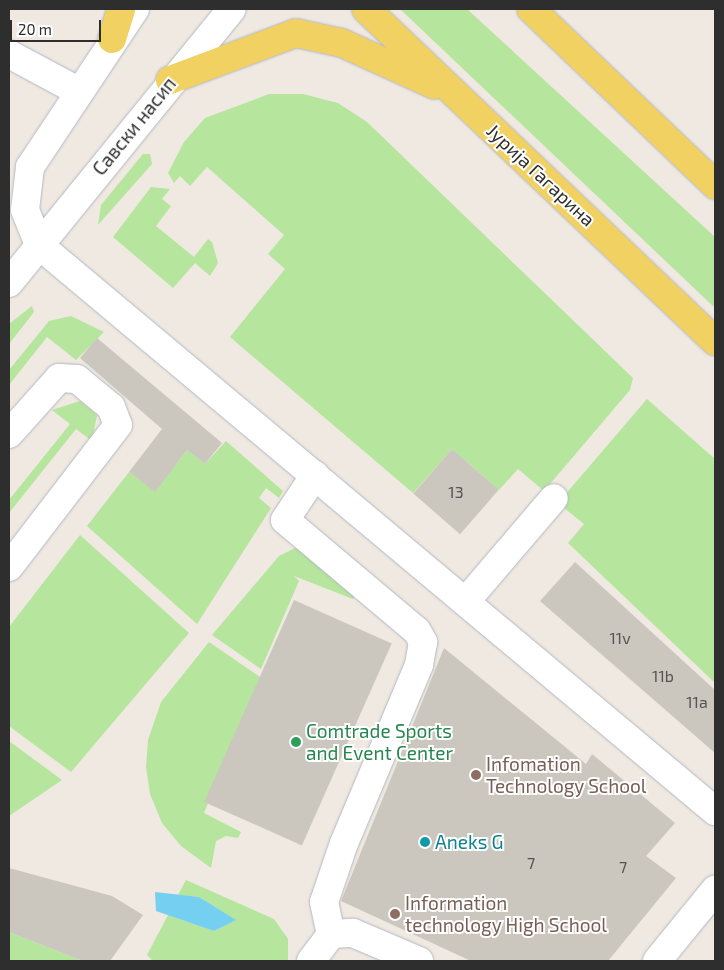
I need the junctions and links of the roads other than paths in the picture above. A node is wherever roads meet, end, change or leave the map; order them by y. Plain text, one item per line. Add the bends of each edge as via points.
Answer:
1 (121, 9) edge
2 (135, 9) edge
3 (232, 9) edge
4 (366, 9) edge
5 (531, 9) edge
6 (112, 39) junction
7 (9, 54) edge
8 (170, 80) junction
9 (78, 91) junction
10 (458, 97) junction
11 (715, 185) edge
12 (39, 245) junction
13 (9, 283) edge
14 (715, 341) edge
15 (9, 434) edge
16 (315, 475) junction
17 (554, 498) dead end
18 (9, 567) edge
19 (466, 602) junction
20 (715, 811) edge
21 (715, 890) edge
22 (331, 934) junction
23 (310, 961) edge
24 (419, 961) edge
25 (657, 961) edge

1 - 6 main road
2 - 6 street
3 - 8 street, Савски насип
4 - 10 main road, Јурија Гагарина
5 - 11 main road
6 - 9 street
7 - 9 street
8 - 10 main road via 296,33 374,56
8 - 12 street, Савски насип
9 - 12 street via 30,168 25,210
10 - 14 main road, Јурија Гагарина
12 - 13 street, Савски насип
12 - 16 street
15 - 18 street via 59,378 77,378 111,407 118,425
16 - 19 street
16 - 22 street via 285,520 407,622 423,642 419,665 324,902
17 - 19 street
19 - 20 street
21 - 25 street
22 - 23 street
22 - 24 street via 354,933

